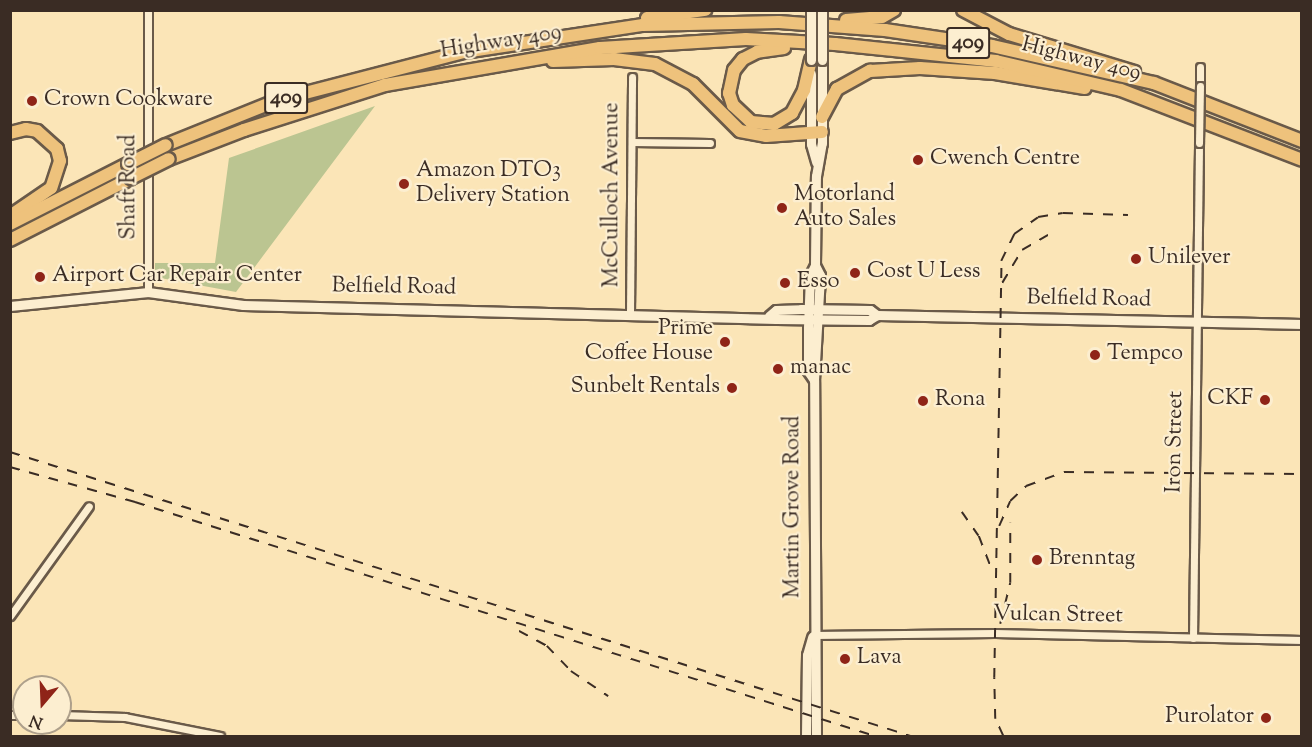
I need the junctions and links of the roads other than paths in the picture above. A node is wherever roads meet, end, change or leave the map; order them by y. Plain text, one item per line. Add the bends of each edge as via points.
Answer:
1 (148, 10) edge
2 (705, 10) edge
3 (811, 10) edge
4 (822, 10) edge
5 (894, 10) edge
6 (963, 10) edge
7 (779, 22) junction
8 (514, 43) junction
9 (835, 44) junction
10 (817, 60) junction
11 (509, 61) junction
12 (1200, 67) dead end
13 (632, 77) dead end
14 (1154, 82) junction
15 (1121, 90) junction
16 (822, 117) junction
17 (816, 132) junction
18 (10, 133) edge
19 (1302, 141) edge
20 (632, 142) junction
21 (710, 143) dead end
22 (1302, 160) edge
23 (10, 216) edge
24 (10, 224) edge
25 (10, 240) edge
26 (815, 265) junction
27 (148, 292) junction
28 (10, 297) edge
29 (15, 304) edge
30 (819, 309) junction
31 (630, 314) junction
32 (877, 315) junction
33 (812, 316) junction
34 (1197, 321) junction
35 (1302, 324) edge
36 (89, 506) dead end
37 (10, 616) edge
38 (813, 635) junction
39 (1193, 638) junction
40 (1302, 640) edge
41 (72, 715) edge
42 (220, 736) edge
43 (806, 736) edge
44 (816, 736) edge

1 - 27 street, Shaft Road
2 - 8 highway via 596,25
3 - 10 main road, Martin Grove Road, bridge
4 - 10 main road, Martin Grove Road, bridge
5 - 7 highway via 867,20
6 - 14 highway via 1009,34 1134,72
7 - 8 highway, Highway 409 / 409 via 643,25
7 - 14 highway, Highway 409 / 409 via 885,30 992,46
8 - 24 highway, Highway 409 / 409, bridge via 412,64 278,100 166,145
9 - 10 highway via 772,48 743,59 728,84 733,105 751,122 764,125 784,120 797,106
9 - 11 highway, Highway 409 / 409 via 746,39 665,42
9 - 15 highway, Highway 409 / 409 via 996,61
10 - 16 main road, Martin Grove Road
10 - 17 main road, Martin Grove Road
11 - 17 highway via 614,59 655,64 693,84 740,131 766,136
11 - 25 highway, Highway 409 / 409, bridge via 385,85 244,130 169,159
12 - 34 street, Iron Street, bridge
13 - 20 street, McCulloch Avenue
14 - 19 highway, Highway 409 / 409
15 - 16 highway via 1100,91 995,73 870,71 842,85
15 - 22 highway, Highway 409 / 409
16 - 17 main road, Martin Grove Road
17 - 26 main road, Martin Grove Road
18 - 23 highway via 37,131 57,149 60,161 51,188
20 - 21 street
20 - 31 street, McCulloch Avenue
26 - 30 main road, Martin Grove Road via 820,276
26 - 33 main road, Martin Grove Road via 810,275
27 - 29 main road, Belfield Road
27 - 31 main road, Belfield Road via 243,305
28 - 29 main road, Belfield Road
30 - 32 main road, Belfield Road via 870,310
30 - 33 main road, Martin Grove Road
31 - 33 main road, Belfield Road via 769,316 777,310
32 - 33 main road, Belfield Road via 869,320
32 - 34 main road, Belfield Road
33 - 38 main road, Martin Grove Road
34 - 35 main road, Belfield Road
34 - 39 street, Iron Street
36 - 37 street
38 - 39 street, Vulcan Street via 998,633
38 - 43 main road, Martin Grove Road via 807,655
38 - 44 main road, Martin Grove Road via 818,656
39 - 40 street, Vulcan Street
41 - 42 street via 125,717

